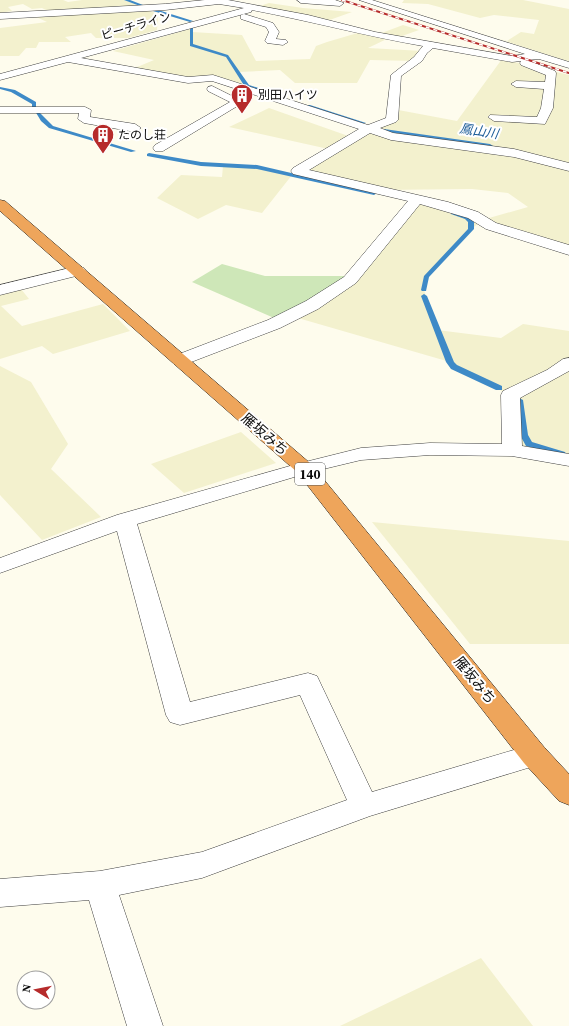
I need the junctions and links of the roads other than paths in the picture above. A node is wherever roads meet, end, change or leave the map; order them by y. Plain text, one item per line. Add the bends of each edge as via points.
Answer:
1 (301, 0) edge
2 (363, 0) edge
3 (216, 1) edge
4 (274, 2) dead end
5 (340, 3) dead end
6 (254, 8) junction
7 (231, 14) junction
8 (0, 16) edge
9 (283, 42) dead end
10 (432, 44) junction
11 (540, 56) junction
12 (69, 59) junction
13 (512, 59) junction
14 (567, 63) edge
15 (0, 77) edge
16 (195, 79) junction
17 (516, 84) dead end
18 (550, 86) junction
19 (0, 110) edge
20 (494, 117) dead end
21 (135, 128) dead end
22 (370, 128) junction
23 (159, 148) dead end
24 (569, 167) edge
25 (417, 199) junction
26 (0, 204) edge
27 (569, 250) edge
28 (78, 271) junction
29 (0, 290) edge
30 (180, 360) junction
31 (569, 363) edge
32 (512, 450) junction
33 (569, 460) edge
34 (304, 468) junction
35 (125, 520) junction
36 (0, 566) edge
37 (534, 755) junction
38 (569, 793) edge
39 (364, 806) junction
40 (100, 885) junction
41 (0, 893) edge
42 (145, 1026) edge

1 - 5 street
2 - 11 street
3 - 6 street
3 - 8 street via 166,7
4 - 6 street, ピーチライン
6 - 7 street, ピーチライン
6 - 10 street via 374,35
7 - 9 street via 270,25 274,32 270,41
7 - 12 street, ピーチライン
10 - 13 street
10 - 22 street via 418,59 396,75 392,120
11 - 13 street
11 - 14 street
12 - 15 street, ピーチライン
12 - 16 street via 188,80
13 - 18 street via 551,73
16 - 22 street via 213,78
16 - 23 street via 238,102
17 - 18 street
18 - 20 street via 547,108 541,121
19 - 21 street via 85,110 84,119
22 - 24 street via 391,136 514,153
22 - 25 street via 298,171
25 - 27 street via 473,215 491,226
25 - 30 street via 350,280 312,305 274,324
26 - 28 highway, 雁坂みち / 140
28 - 29 street
28 - 30 highway, 雁坂みち / 140
30 - 34 highway, 雁坂みち / 140
31 - 32 street via 553,374 510,395
32 - 33 street
32 - 34 street via 430,450 361,454
34 - 35 street
34 - 37 highway, 雁坂みち / 140
35 - 36 street
35 - 39 street via 180,715 308,683
37 - 38 highway, 雁坂みち / 140
37 - 39 street
39 - 40 street via 202,865
40 - 41 street
40 - 42 street

